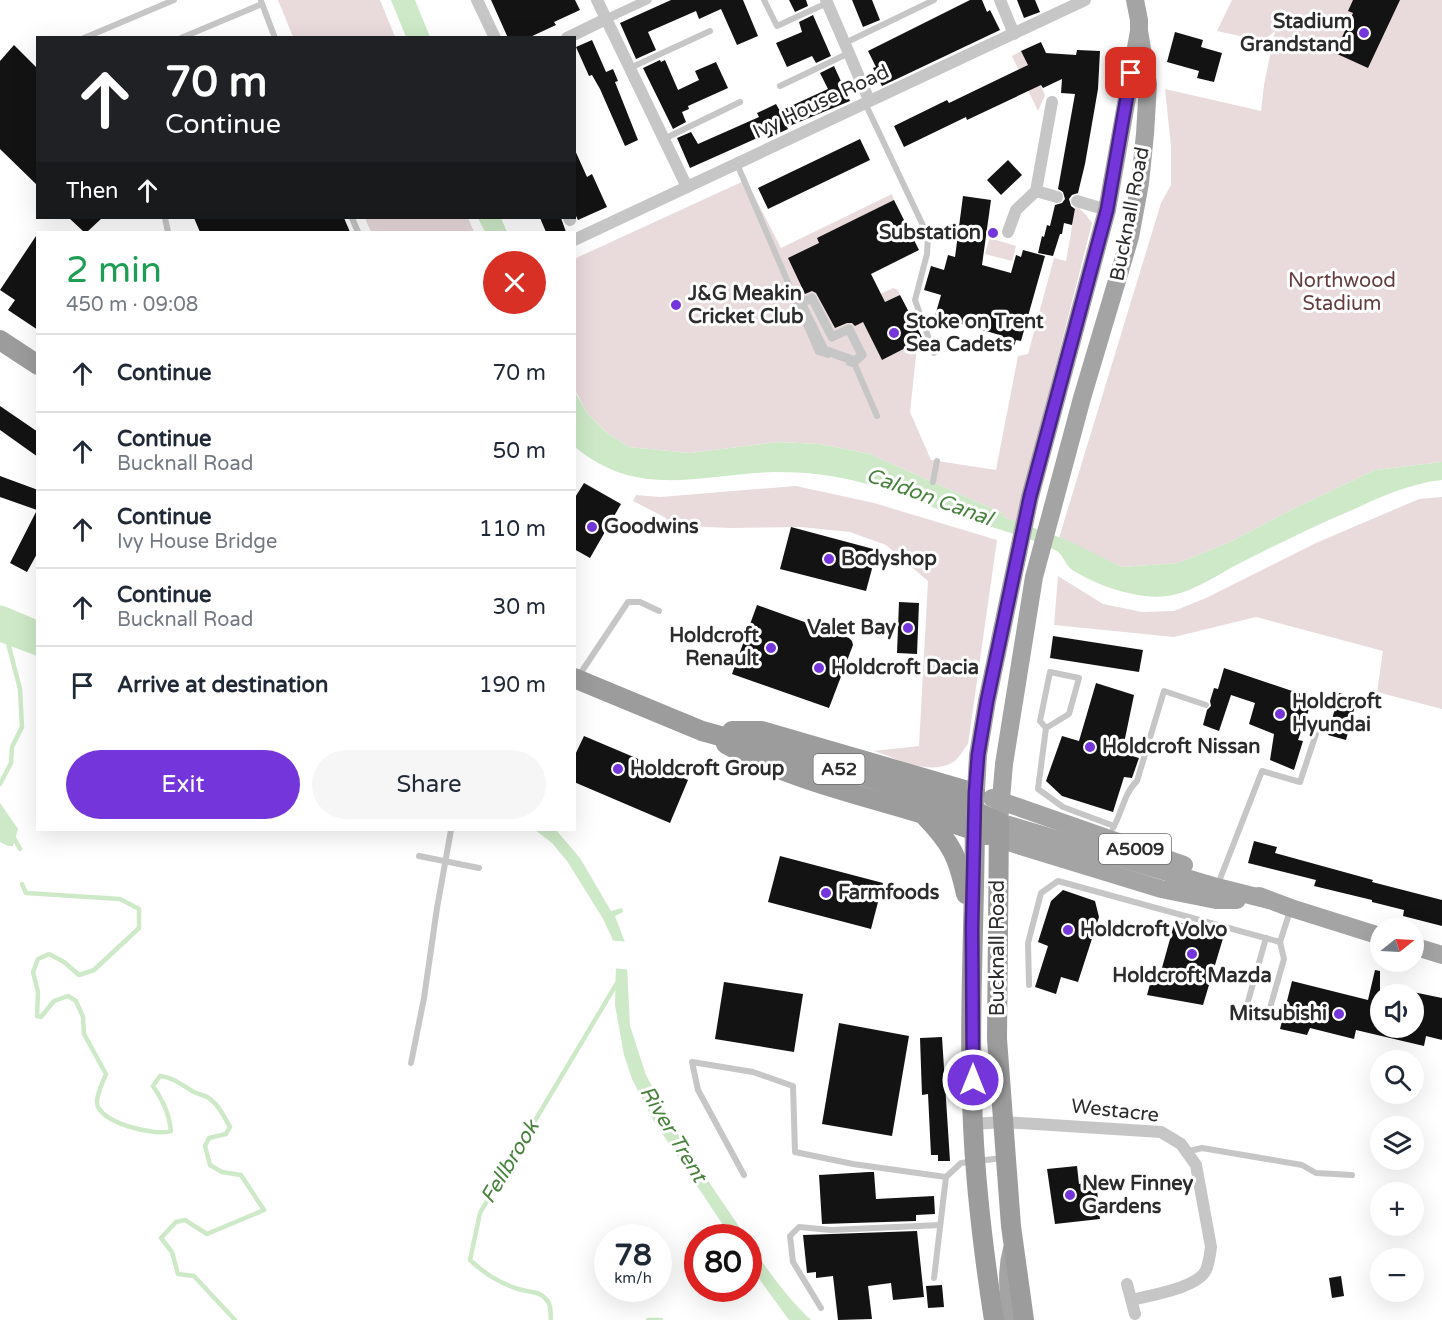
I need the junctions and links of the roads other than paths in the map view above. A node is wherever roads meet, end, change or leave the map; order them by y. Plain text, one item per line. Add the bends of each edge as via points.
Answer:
1 (174, 0) edge
2 (477, 0) edge
3 (597, 0) edge
4 (647, 0) edge
5 (764, 0) edge
6 (913, 0) edge
7 (934, 0) edge
8 (1000, 0) edge
9 (1085, 0) edge
10 (1135, 0) edge
11 (1151, 0) edge
12 (826, 1) edge
13 (262, 2) edge
14 (916, 9) junction
15 (606, 19) junction
16 (1139, 25) junction
17 (710, 31) dead end
18 (1014, 34) junction
19 (89, 36) edge
20 (186, 36) edge
21 (274, 36) edge
22 (494, 36) edge
23 (571, 36) edge
24 (847, 48) junction
25 (630, 69) junction
26 (780, 86) dead end
27 (867, 101) junction
28 (740, 102) dead end
29 (1052, 102) dead end
30 (664, 140) junction
31 (737, 164) junction
32 (687, 187) junction
33 (1036, 191) junction
34 (1057, 197) dead end
35 (1077, 201) dead end
36 (1107, 210) junction
37 (1008, 232) dead end
38 (576, 239) edge
39 (849, 329) joint
40 (0, 340) edge
41 (934, 353) dead end
42 (36, 364) edge
43 (877, 416) dead end
44 (937, 461) dead end
45 (933, 482) dead end
46 (659, 611) dead end
47 (576, 679) edge
48 (1206, 705) dead end
49 (1046, 728) junction
50 (1318, 728) dead end
51 (702, 731) junction
52 (1000, 801) junction
53 (975, 802) junction
54 (922, 813) junction
55 (451, 831) edge
56 (975, 831) junction
57 (998, 831) junction
58 (1105, 838) junction
59 (419, 856) dead end
60 (446, 862) junction
61 (479, 868) dead end
62 (1219, 883) junction
63 (1269, 900) junction
64 (1291, 908) junction
65 (972, 927) junction
66 (1370, 933) edge
67 (1266, 938) junction
68 (1280, 942) junction
69 (1424, 949) edge
70 (1442, 955) edge
71 (1029, 985) dead end
72 (1245, 1012) dead end
73 (1268, 1015) dead end
74 (411, 1063) dead end
75 (1003, 1122) junction
76 (973, 1124) junction
77 (1186, 1152) junction
78 (1005, 1158) junction
79 (975, 1161) junction
80 (744, 1175) dead end
81 (1352, 1175) dead end
82 (946, 1177) junction
83 (940, 1225) junction
84 (1013, 1244) junction
85 (934, 1278) dead end
86 (1127, 1284) dead end
87 (1132, 1300) junction
88 (821, 1308) dead end
89 (1135, 1314) dead end
90 (994, 1320) edge
91 (1012, 1320) edge
92 (1024, 1320) edge

1 - 19 lane
2 - 22 street
3 - 15 street
4 - 15 street
5 - 12 lane via 777,26
6 - 14 lane
7 - 14 lane
8 - 18 street
9 - 18 street, Ivy House Road
10 - 16 main road
11 - 16 main road
12 - 24 street
13 - 20 lane
13 - 21 lane
14 - 24 lane
15 - 23 street
15 - 25 street
16 - 36 main road, Bucknall Road
16 - 52 main road, Bucknall Road via 1148,84 1138,194 1130,237 1034,577
17 - 25 lane
18 - 27 street, Ivy House Road
24 - 26 lane
24 - 27 street
25 - 30 street
27 - 31 street, Ivy House Road
27 - 41 lane via 928,236 915,300
28 - 30 lane
29 - 33 street
30 - 32 street
31 - 32 street, Ivy House Road
31 - 43 lane via 818,352 855,364
32 - 38 street, Ivy House Road
33 - 34 street
33 - 37 street via 1016,210
35 - 36 street
36 - 53 main road, Bucknall Road via 1030,497 987,701
39 - 39 street via 862,355 855,361 824,350 801,303 812,298 832,337
40 - 42 highway
44 - 45 lane
46 - 47 lane via 640,602 628,602
47 - 51 highway, A52
48 - 58 lane via 1164,691 1137,781 1129,788 1119,818
49 - 49 lane via 1069,714 1079,678 1050,672 1040,721
49 - 58 lane via 1038,789
50 - 62 lane via 1300,782 1262,771
51 - 53 highway via 762,730
51 - 54 highway, A52 via 755,760
52 - 53 main road
52 - 57 main road, Bucknall Road
52 - 58 main road, A5009
53 - 56 highway
53 - 57 highway
54 - 56 highway
54 - 65 highway, A52 via 953,849
55 - 60 lane
56 - 57 highway
56 - 65 highway
57 - 58 main road, A5009
57 - 63 main road, A5009 via 1161,889 1216,900
57 - 75 highway, Bucknall Road via 997,1039
58 - 62 main road, A5009
59 - 60 lane
60 - 61 lane
60 - 74 lane
62 - 63 main road, A5009
63 - 64 main road, A5009
64 - 66 main road, A5009
64 - 68 lane
65 - 76 highway, Bucknall Road / A52
67 - 68 lane
67 - 71 lane via 1058,880 1041,893 1028,943
67 - 72 lane
68 - 73 lane via 1284,959
69 - 70 main road
75 - 76 street, Westacre
75 - 77 street, Westacre via 1161,1132 1181,1144
75 - 78 highway, Bucknall Road
76 - 79 highway, Bucknall Road / A52
77 - 81 lane via 1202,1148 1302,1164 1316,1173
77 - 87 street, Westacre via 1196,1165 1211,1247 1205,1273 1192,1284
78 - 79 lane
78 - 84 highway, Bucknall Road
79 - 82 lane via 961,1163
79 - 90 highway, Bucknall Road / A52
80 - 82 lane via 698,1090 692,1062 753,1072 793,1086 795,1152
82 - 83 lane
83 - 85 lane
83 - 88 lane via 831,1230 799,1227 790,1236 793,1262
84 - 91 main road via 1007,1282
84 - 92 highway, Bucknall Road
86 - 87 street
87 - 89 street

